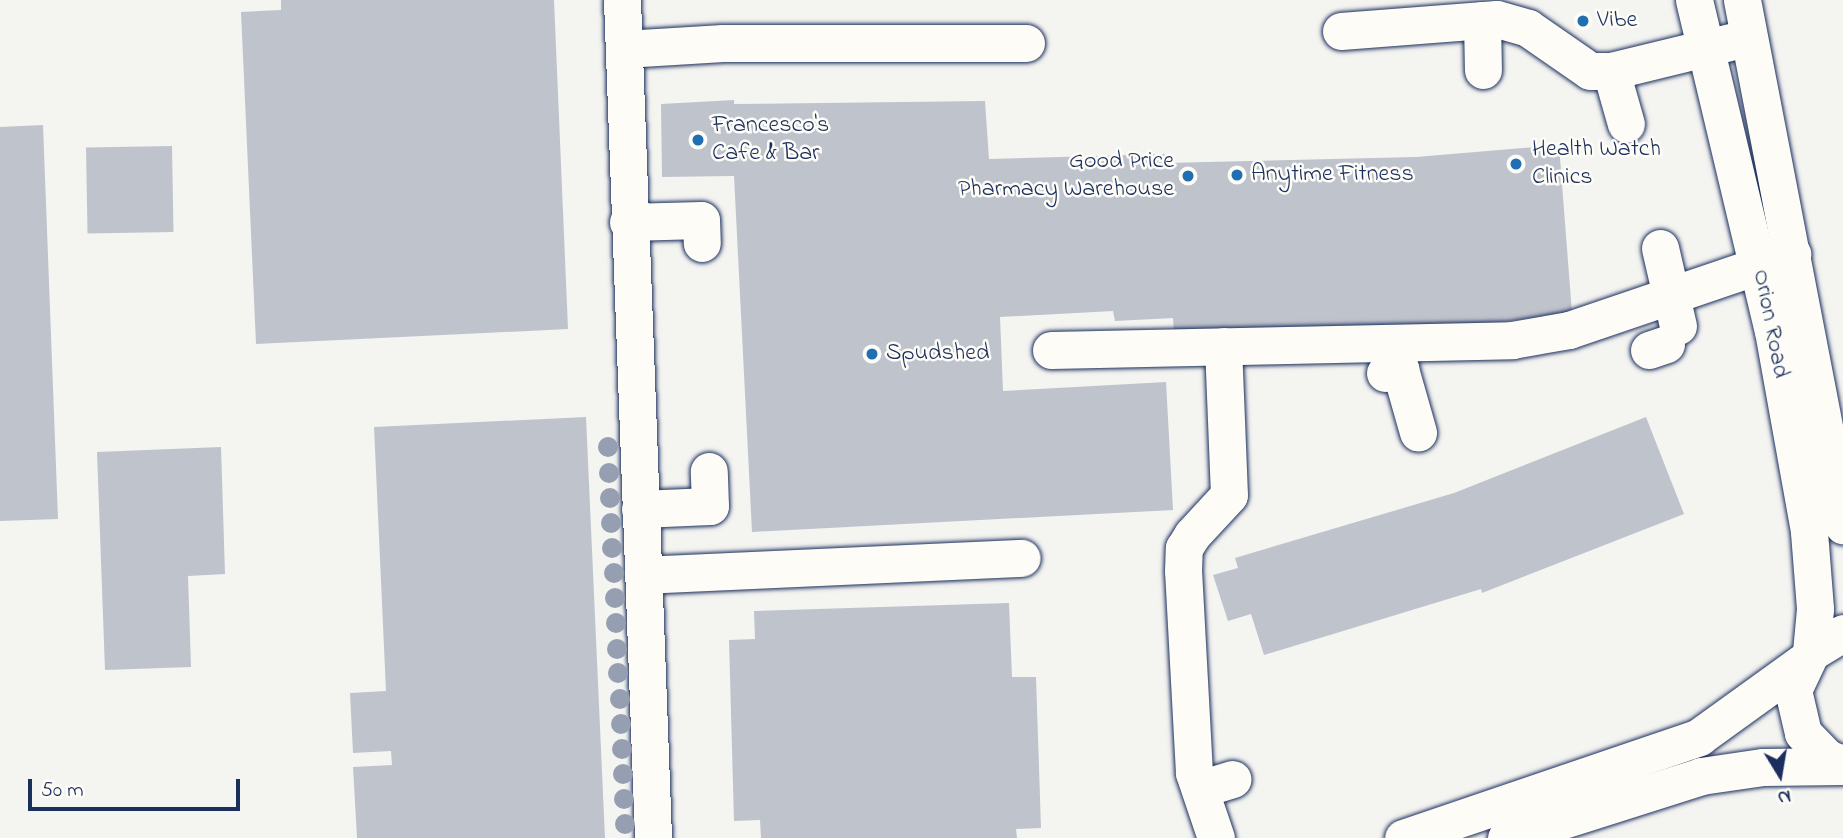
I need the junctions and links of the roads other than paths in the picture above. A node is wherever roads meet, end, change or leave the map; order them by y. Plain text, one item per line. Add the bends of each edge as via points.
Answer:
1 (622, 0) edge
2 (1694, 0) edge
3 (1742, 0) edge
4 (1482, 20) junction
5 (1341, 31) dead end
6 (1014, 33) dead end
7 (1750, 37) junction
8 (1706, 47) junction
9 (624, 49) junction
10 (1483, 70) dead end
11 (1611, 71) junction
12 (1626, 124) dead end
13 (628, 222) junction
14 (702, 243) dead end
15 (1660, 248) dead end
16 (1775, 260) junction
17 (1666, 329) junction
18 (1223, 346) junction
19 (1051, 350) dead end
20 (1385, 373) dead end
21 (1418, 432) dead end
22 (709, 471) dead end
23 (640, 509) junction
24 (1843, 525) edge
25 (1022, 558) dead end
26 (643, 575) junction
27 (1843, 633) edge
28 (1807, 657) junction
29 (1843, 765) edge
30 (653, 838) edge
31 (1216, 838) edge
32 (1403, 838) edge
33 (1507, 838) edge

1 - 9 street
2 - 8 street, Orion Road
3 - 7 street, Orion Road
4 - 5 street
4 - 10 street
4 - 11 street via 1497,19 1528,28 1590,72
6 - 9 street via 935,28 722,30
7 - 8 street
7 - 16 street, Orion Road
8 - 11 street
8 - 16 street, Orion Road
9 - 13 street
11 - 12 street
13 - 14 street via 701,220
13 - 23 street
15 - 17 street
16 - 17 street
16 - 24 street, Orion Road
16 - 28 street, Orion Road via 1809,532 1815,609
17 - 18 street via 1569,330 1512,340
18 - 19 street
18 - 31 street via 1240,494 1184,548 1205,708 1194,773 1217,784
20 - 21 street via 1400,369
22 - 23 street via 710,506
23 - 26 street
25 - 26 street
26 - 30 street
27 - 28 street
28 - 29 street, Orion Road via 1793,690 1799,727 1811,744
28 - 32 street via 1699,737
29 - 33 street, Orion Road via 1763,767 1701,776

